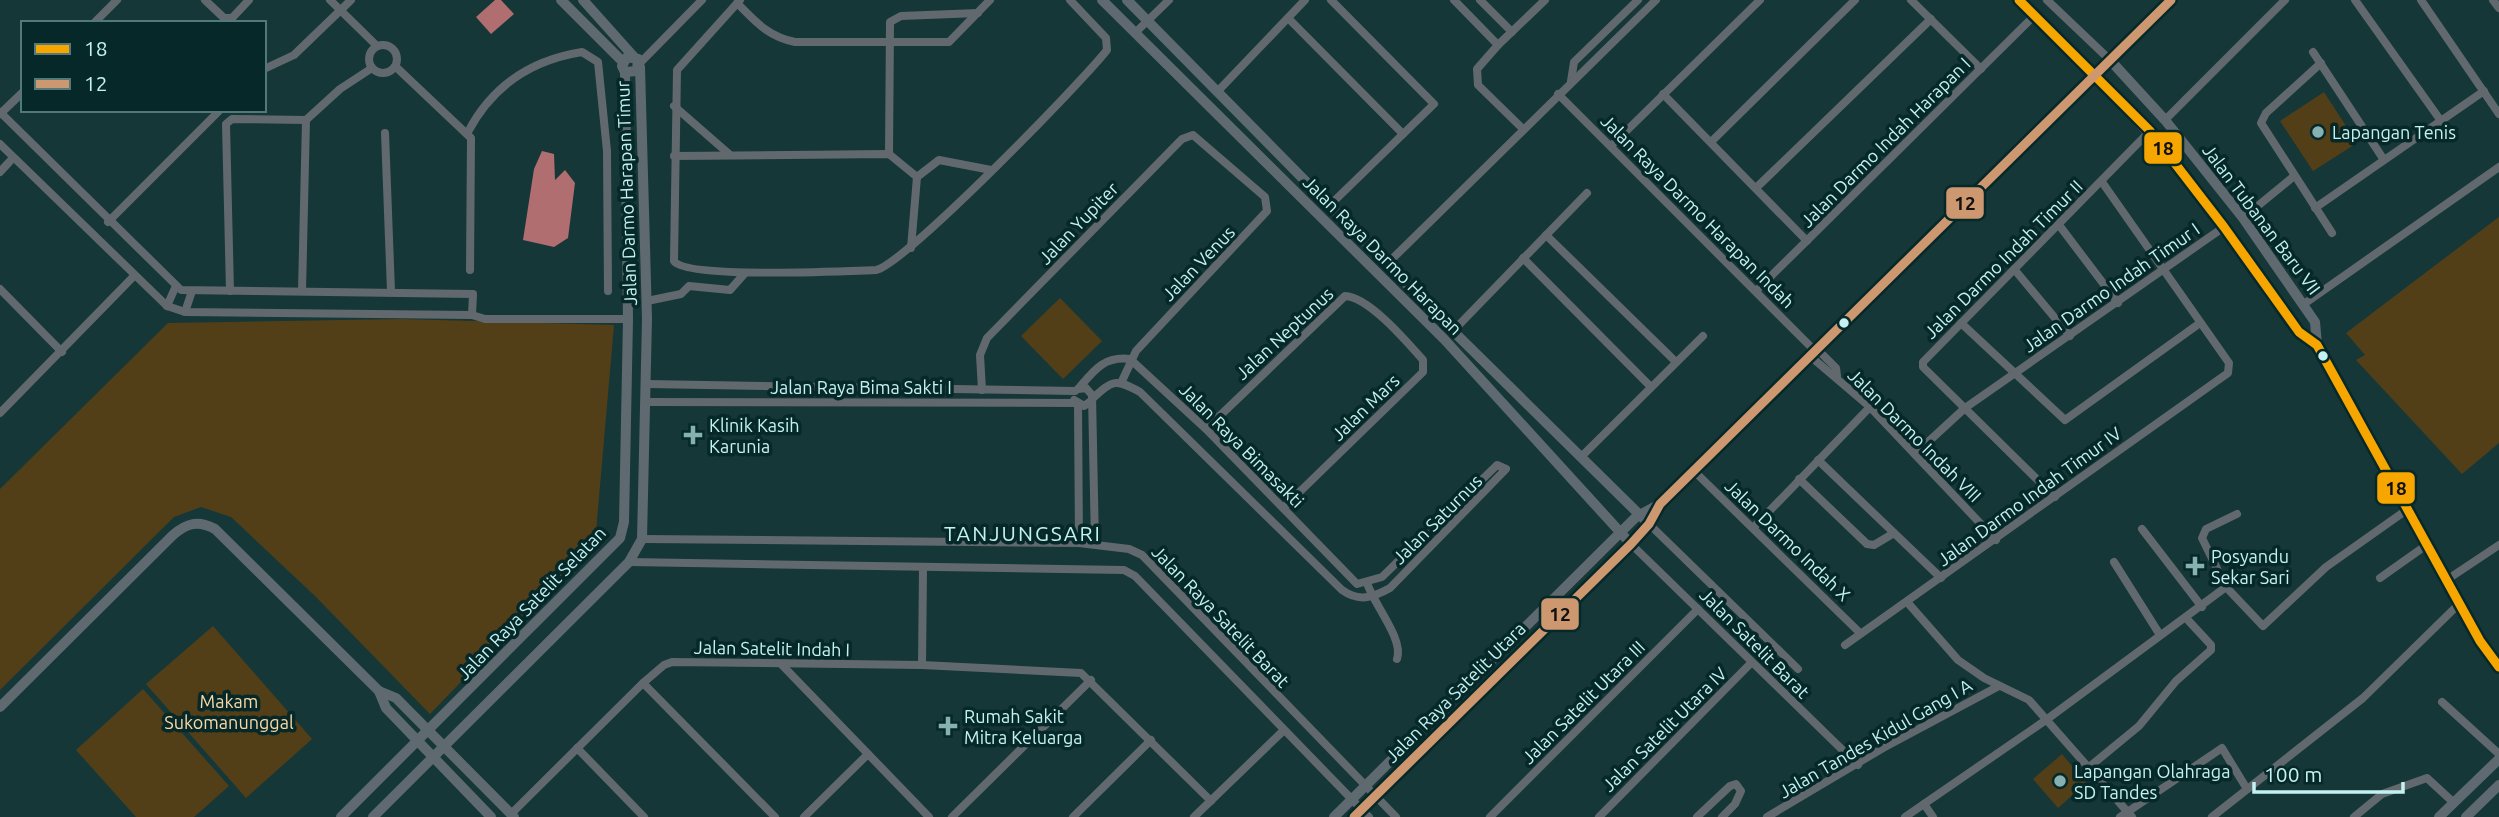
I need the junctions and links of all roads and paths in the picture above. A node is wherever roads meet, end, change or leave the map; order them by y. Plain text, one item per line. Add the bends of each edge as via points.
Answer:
1 (117, 0) edge
2 (205, 0) edge
3 (249, 0) edge
4 (330, 0) edge
5 (351, 0) edge
6 (561, 0) edge
7 (583, 0) edge
8 (702, 0) edge
9 (990, 0) edge
10 (1070, 0) edge
11 (1102, 0) edge
12 (1127, 0) edge
13 (1169, 0) edge
14 (1305, 0) edge
15 (1331, 0) edge
16 (1454, 0) edge
17 (1479, 0) edge
18 (1545, 0) edge
19 (1638, 0) edge
20 (1656, 0) edge
21 (1760, 0) edge
22 (1855, 0) edge
23 (1911, 0) edge
24 (2019, 0) edge
25 (2171, 0) edge
26 (2285, 0) edge
27 (2355, 0) edge
28 (2421, 0) edge
29 (2493, 0) edge
30 (738, 1) edge
31 (2051, 1) edge
32 (2499, 8) edge
33 (341, 11) junction
34 (978, 13) junction
35 (2035, 15) junction
36 (1288, 18) junction
37 (1931, 19) junction
38 (1147, 20) junction
39 (96, 21) edge
40 (1512, 32) junction
41 (1135, 33) junction
42 (888, 42) junction
43 (1498, 45) junction
44 (377, 46) junction
45 (2313, 52) dead end
46 (2110, 60) junction
47 (638, 62) junction
48 (2321, 63) junction
49 (396, 67) junction
50 (624, 67) junction
51 (266, 68) edge
52 (372, 68) junction
53 (1981, 69) junction
54 (2095, 74) junction
55 (1571, 82) junction
56 (1218, 91) junction
57 (2484, 91) junction
58 (21, 94) edge
59 (1558, 94) junction
60 (1663, 94) junction
61 (674, 106) junction
62 (218, 112) edge
63 (0, 113) edge
64 (2499, 114) edge
65 (306, 120) junction
66 (2165, 120) junction
67 (2441, 121) junction
68 (1524, 129) junction
69 (2150, 131) junction
70 (468, 132) junction
71 (385, 133) dead end
72 (1403, 134) junction
73 (1711, 142) junction
74 (0, 144) edge
75 (1611, 145) junction
76 (729, 154) junction
77 (890, 154) junction
78 (674, 156) junction
79 (13, 158) junction
80 (2384, 160) junction
81 (2499, 167) edge
82 (1236, 169) joint
83 (991, 170) junction
84 (0, 172) edge
85 (917, 177) junction
86 (2293, 177) junction
87 (2102, 182) junction
88 (1756, 188) junction
89 (1587, 193) dead end
90 (1331, 205) junction
91 (2315, 208) junction
92 (2243, 218) junction
93 (108, 222) junction
94 (2059, 225) junction
95 (2224, 227) junction
96 (2332, 233) dead end
97 (1546, 235) junction
98 (1807, 241) junction
99 (911, 249) junction
100 (1523, 258) junction
101 (1388, 263) junction
102 (470, 270) dead end
103 (692, 270) junction
104 (2014, 270) junction
105 (2164, 271) junction
106 (745, 273) junction
107 (134, 276) junction
108 (689, 286) junction
109 (175, 288) junction
110 (0, 289) edge
111 (1757, 290) junction
112 (192, 291) junction
113 (230, 291) junction
114 (302, 291) junction
115 (391, 291) junction
116 (607, 291) dead end
117 (647, 301) junction
118 (2118, 303) junction
119 (2304, 304) junction
120 (167, 306) junction
121 (185, 312) junction
122 (472, 315) junction
123 (628, 319) junction
124 (647, 319) junction
125 (1961, 323) junction
126 (2200, 323) junction
127 (1388, 324) joint
128 (1453, 331) junction
129 (1703, 335) dead end
130 (2070, 336) junction
131 (2317, 345) junction
132 (62, 352) junction
133 (1814, 352) junction
134 (1130, 359) junction
135 (1676, 362) junction
136 (2015, 373) junction
137 (1837, 376) joint
138 (1122, 381) junction
139 (647, 384) junction
140 (687, 386) junction
141 (1651, 387) junction
142 (982, 390) junction
143 (1077, 390) junction
144 (1092, 400) junction
145 (647, 402) junction
146 (687, 403) junction
147 (1077, 404) junction
148 (1870, 407) junction
149 (1965, 408) junction
150 (0, 413) edge
151 (1206, 429) junction
152 (1915, 454) junction
153 (1581, 457) junction
154 (1818, 460) junction
155 (1694, 471) junction
156 (1799, 479) junction
157 (2055, 497) junction
158 (1660, 504) junction
159 (1283, 508) junction
160 (2408, 509) junction
161 (2238, 514) dead end
162 (1637, 515) junction
163 (1648, 526) junction
164 (1752, 528) junction
165 (2142, 528) dead end
166 (1621, 531) junction
167 (1894, 533) junction
168 (642, 538) junction
169 (1996, 540) junction
170 (1633, 542) junction
171 (1079, 543) junction
172 (1095, 544) junction
173 (2428, 544) junction
174 (2499, 545) edge
175 (629, 562) junction
176 (2115, 562) dead end
177 (923, 569) junction
178 (1941, 578) junction
179 (2380, 578) dead end
180 (2448, 579) junction
181 (1367, 583) junction
182 (2226, 587) junction
183 (1371, 597) junction
184 (2461, 602) junction
185 (1908, 603) junction
186 (2202, 607) junction
187 (1698, 609) junction
188 (2186, 618) junction
189 (1860, 633) junction
190 (2160, 635) junction
191 (1845, 645) dead end
192 (1397, 659) dead end
193 (1751, 663) junction
194 (782, 665) junction
195 (922, 665) junction
196 (2499, 667) edge
197 (1798, 669) dead end
198 (1091, 680) junction
199 (643, 683) junction
200 (1998, 685) junction
201 (379, 691) junction
202 (2442, 702) dead end
203 (0, 707) edge
204 (2046, 720) junction
205 (429, 731) junction
206 (1283, 731) junction
207 (1151, 740) junction
208 (419, 742) junction
209 (445, 746) junction
210 (577, 748) junction
211 (868, 754) junction
212 (2498, 755) edge
213 (433, 757) junction
214 (1855, 762) junction
215 (2088, 768) junction
216 (2499, 785) edge
217 (1365, 786) junction
218 (2247, 789) junction
219 (1375, 796) junction
220 (2448, 796) junction
221 (1351, 800) junction
222 (1211, 801) junction
223 (1924, 804) junction
224 (1361, 815) edge
225 (2127, 815) edge
226 (512, 816) edge
227 (341, 817) edge
228 (373, 817) edge
229 (491, 817) edge
230 (644, 817) edge
231 (775, 817) edge
232 (804, 817) edge
233 (929, 817) edge
234 (952, 817) edge
235 (1073, 817) edge
236 (1194, 817) edge
237 (1334, 817) edge
238 (1396, 817) edge
239 (1490, 817) edge
240 (1599, 817) edge
241 (1697, 817) edge
242 (1722, 817) edge
243 (1767, 817) edge
244 (1905, 817) edge
245 (1933, 817) edge
246 (2212, 817) edge
247 (2354, 817) edge
248 (2438, 817) edge
249 (2466, 817) edge

1 - 39 street
2 - 3 street via 224,18 232,18
4 - 33 street
5 - 33 street
6 - 50 street, Jalan Darmo Harapan Timur
7 - 47 street, Jalan Darmo Harapan Timur
8 - 47 street
9 - 34 street
10 - 83 street via 1106,38 1107,50
11 - 41 street, Jalan Raya Darmo Harapan
12 - 38 street, Jalan Raya Darmo Harapan
13 - 38 street
14 - 36 street
15 - 72 street via 1433,102
16 - 43 street
17 - 40 street
18 - 40 street
19 - 55 street via 1574,62
20 - 55 street
21 - 60 street
22 - 73 street
23 - 37 street
24 - 35 street
25 - 46 street
26 - 66 street
27 - 67 street
28 - 57 street
29 - 32 street
30 - 42 street via 769,35 779,39
30 - 61 street via 680,64
31 - 46 street, Jalan Tubanan Baru VII
33 - 44 street
33 - 51 street via 294,55
34 - 42 street via 948,42
34 - 42 street via 894,18
35 - 53 street, Jalan Darmo Indah Harapan I
35 - 54 street
36 - 56 street
36 - 72 street
37 - 53 street
37 - 88 street
38 - 41 street
38 - 56 street, Jalan Raya Darmo Harapan
40 - 43 street
41 - 166 street, Jalan Raya Darmo Harapan via 1444,339
42 - 77 street
43 - 68 street via 1477,69 1475,79
44 - 49 street via 394,50
44 - 52 street via 371,52
45 - 48 street
46 - 54 street
46 - 66 street, Jalan Tubanan Baru VII
47 - 50 street via 627,57
47 - 50 street via 633,74
47 - 117 street, Jalan Darmo Harapan Timur
48 - 80 street
48 - 86 street via 2266,113 2261,123
49 - 52 street via 388,73
49 - 70 street
50 - 123 street, Jalan Darmo Harapan Timur
52 - 65 street
53 - 98 street, Jalan Darmo Indah Harapan I
54 - 69 street
54 - 133 street
55 - 59 street
56 - 90 street, Jalan Raya Darmo Harapan
57 - 64 street
57 - 67 street
58 - 63 street
59 - 68 street
59 - 75 street, Jalan Raya Darmo Harapan Indah
60 - 73 street
60 - 75 street
61 - 76 street
61 - 78 street
62 - 93 street
63 - 93 street
65 - 113 street via 232,118 226,124
65 - 114 street
66 - 92 street, Jalan Tubanan Baru VII
67 - 80 street
68 - 101 street
69 - 87 street, Jalan Darmo Indah Timur II
69 - 95 street
70 - 102 street via 472,144
70 - 116 street via 509,80 551,57 582,52 598,62 607,151
71 - 115 street
72 - 90 street
73 - 88 street
74 - 79 street
75 - 111 street, Jalan Raya Darmo Harapan Indah
76 - 77 street
76 - 78 street
77 - 85 street
78 - 103 street via 674,261
79 - 84 street
79 - 107 street
80 - 91 street
81 - 119 street
82 - 134 street, Jalan Venus via 1265,197 1265,216
82 - 142 street, Jalan Yupiter via 1199,137 1182,139 987,338 980,355
83 - 85 street via 939,160
83 - 99 street
85 - 99 street
86 - 91 street
86 - 92 street
87 - 94 street, Jalan Darmo Indah Timur II
87 - 105 street
88 - 98 street
89 - 97 street
90 - 101 street, Jalan Raya Darmo Harapan
91 - 96 street
92 - 119 street, Jalan Tubanan Baru VII
93 - 109 street
94 - 104 street, Jalan Darmo Indah Timur II
94 - 118 street
95 - 105 street, Jalan Darmo Indah Timur I
95 - 131 street via 2300,332
97 - 100 street
97 - 135 street
98 - 111 street, Jalan Darmo Indah Harapan I
99 - 106 street via 876,270
100 - 128 street
100 - 141 street
101 - 128 street, Jalan Raya Darmo Harapan
103 - 106 street
103 - 108 street
104 - 125 street, Jalan Darmo Indah Timur II
104 - 130 street
105 - 118 street, Jalan Darmo Indah Timur I
105 - 126 street
106 - 108 street via 730,290
107 - 120 street
107 - 132 street
108 - 117 street via 681,294
109 - 112 street
109 - 120 street
110 - 132 street
111 - 133 street, Jalan Raya Darmo Harapan Indah
112 - 113 street
112 - 121 street
113 - 114 street
114 - 115 street
115 - 122 street via 473,294
117 - 124 street, Jalan Darmo Harapan Timur
118 - 130 street, Jalan Darmo Indah Timur I
119 - 131 street, Jalan Tubanan Baru VII via 2315,322
120 - 121 street
121 - 122 street
122 - 123 street via 485,319
123 - 124 street
123 - 205 street, Jalan Raya Satelit Selatan via 620,538
124 - 139 street
125 - 136 street, Jalan Darmo Indah Timur I
125 - 149 street, Jalan Darmo Indah Timur II via 1923,364
126 - 136 street via 2067,420
126 - 157 street, Jalan Darmo Indah Timur IV via 2230,370
127 - 151 street, Jalan Neptunus via 1361,300 1340,298
127 - 159 street, Jalan Mars via 1423,360 1423,372
128 - 153 street, Jalan Raya Darmo Harapan
129 - 135 street
130 - 136 street, Jalan Darmo Indah Timur I
131 - 160 street
132 - 150 street
133 - 137 street, Jalan Raya Darmo Harapan Indah via 1836,368
133 - 155 street
134 - 138 street, Jalan Venus
134 - 143 street via 1109,359
134 - 151 street, Jalan Raya Bimasakti
135 - 141 street
136 - 149 street, Jalan Darmo Indah Timur I
137 - 148 street, Jalan Darmo Indah VIII
138 - 144 street via 1105,387
138 - 183 street, Jalan Raya Bimasakti via 1140,392 1342,590 1357,598
139 - 140 street, Jalan Raya Bima Sakti I
139 - 145 street
140 - 142 street, Jalan Raya Bima Sakti I
140 - 146 street
141 - 153 street
142 - 143 street, Jalan Raya Bima Sakti I
143 - 144 street via 1089,389
143 - 147 street
144 - 147 street, Jalan Raya Bima Sakti I via 1087,406
144 - 172 street
145 - 146 street, Jalan Raya Bima Sakti I
145 - 168 street
146 - 147 street, Jalan Raya Bima Sakti I
147 - 171 street
148 - 152 street, Jalan Darmo Indah VIII
148 - 154 street
149 - 152 street, Jalan Darmo Indah Timur I
149 - 157 street, Jalan Darmo Indah Timur II
151 - 159 street, Jalan Raya Bimasakti
152 - 169 street, Jalan Darmo Indah VIII
153 - 162 street, Jalan Raya Darmo Harapan
154 - 156 street
154 - 167 street
155 - 158 street
155 - 164 street, Jalan Darmo Indah X
156 - 164 street
156 - 167 street via 1867,544 1874,545
157 - 169 street, Jalan Darmo Indah Timur IV
158 - 162 street, Jalan Raya Satelit Utara
158 - 163 street, Jalan Raya Satelit Utara
159 - 181 street, Jalan Raya Bimasakti via 1354,582
160 - 173 street
160 - 182 street via 2333,561 2265,626 2258,624
161 - 182 street via 2202,535
162 - 163 street, Jalan Raya Darmo Harapan
162 - 166 street, Jalan Raya Satelit Utara
163 - 170 street, Jalan Raya Satelit Utara
163 - 197 street
164 - 189 street, Jalan Darmo Indah X
165 - 186 street
166 - 170 street, Jalan Raya Darmo Harapan
166 - 217 street, Jalan Raya Satelit Utara
167 - 178 street
168 - 171 street, Jalan Raya Satelit Barat
168 - 175 street
169 - 178 street, Jalan Darmo Indah Timur IV
170 - 187 street, Jalan Satelit Barat
170 - 219 street, Jalan Raya Satelit Utara
171 - 172 street, Jalan Raya Satelit Barat
172 - 217 street, Jalan Raya Satelit Barat via 1142,555
173 - 179 street
173 - 180 street
174 - 180 street
175 - 177 street, Jalan Raya Satelit Barat
175 - 209 street
176 - 190 street
177 - 195 street
177 - 206 street, Jalan Raya Satelit Barat via 1124,570 1135,576
178 - 185 street, Jalan Darmo Indah Timur IV
180 - 184 street
181 - 183 street
181 - 183 street, Jalan Saturnus via 1382,577 1497,465 1506,469 1390,589
182 - 186 street
183 - 192 street via 1398,640
184 - 196 street
184 - 218 street via 2356,704
185 - 189 street, Jalan Darmo Indah Timur IV
185 - 200 street via 1946,649
186 - 188 street
187 - 193 street, Jalan Satelit Barat
187 - 239 street, Jalan Satelit Utara III
188 - 190 street
188 - 215 street via 2211,650 2176,681 2139,726
189 - 191 street, Jalan Darmo Indah Timur IV
190 - 204 street
193 - 214 street, Jalan Satelit Barat
193 - 240 street, Jalan Satelit Utara IV
194 - 195 street, Jalan Satelit Indah I
194 - 199 street, Jalan Satelit Indah I via 672,662
194 - 211 street
195 - 198 street, Jalan Satelit Indah I via 1081,673
198 - 207 street
198 - 234 street
199 - 210 street, Jalan Satelit Indah I
199 - 231 street
200 - 204 street via 2026,697
200 - 214 street, Jalan Tandes Kidul Gang I A
201 - 203 street via 215,529 191,523
201 - 205 street via 396,698
201 - 208 street via 386,708
202 - 212 street
204 - 215 street
204 - 223 street
205 - 208 street, Jalan Raya Satelit Selatan
205 - 209 street
206 - 221 street, Jalan Raya Satelit Barat
206 - 222 street
207 - 222 street
207 - 235 street
208 - 213 street
208 - 227 street, Jalan Raya Satelit Selatan
209 - 213 street
209 - 226 street
210 - 226 street, Jalan Satelit Indah I
210 - 230 street
211 - 232 street
211 - 233 street
212 - 220 street
213 - 228 street
213 - 229 street
214 - 243 street, Jalan Tandes Kidul Gang I A
215 - 225 street
216 - 249 street
217 - 219 street
217 - 221 street, Jalan Raya Satelit Utara
218 - 225 street via 2222,748
218 - 246 street
219 - 224 street, Jalan Raya Satelit Utara
219 - 238 street
220 - 247 street via 2427,778 2382,794
220 - 248 street
221 - 224 street, Jalan Raya Satelit Utara
221 - 237 street, Jalan Raya Satelit Utara
222 - 236 street
223 - 244 street
223 - 245 street
241 - 242 street via 1736,784 1739,798

